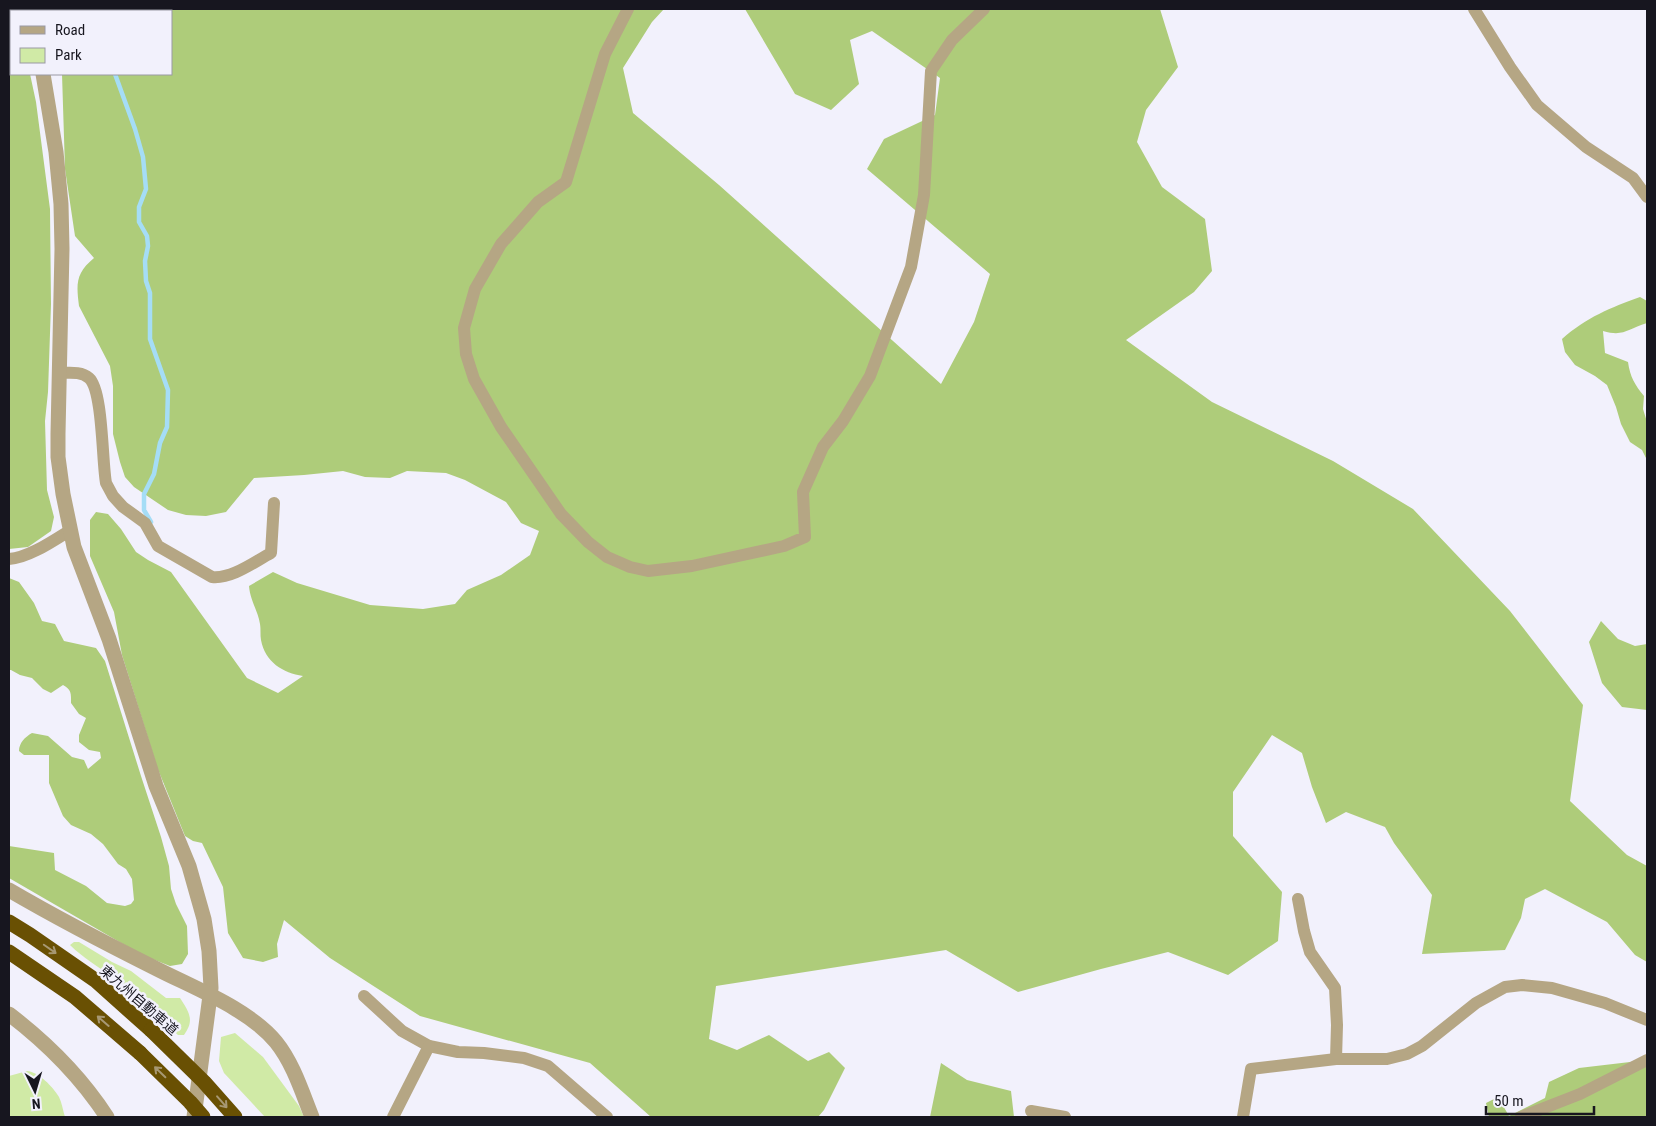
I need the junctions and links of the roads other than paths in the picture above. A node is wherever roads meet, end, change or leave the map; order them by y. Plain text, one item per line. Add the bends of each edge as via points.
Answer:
1 (628, 9) edge
2 (984, 9) edge
3 (1474, 9) edge
4 (43, 75) edge
5 (1647, 197) edge
6 (59, 373) junction
7 (274, 503) dead end
8 (70, 531) junction
9 (9, 559) edge
10 (9, 890) edge
11 (1298, 899) dead end
12 (9, 922) edge
13 (9, 952) edge
14 (211, 996) junction
15 (364, 996) dead end
16 (9, 1014) edge
17 (1647, 1020) edge
18 (429, 1046) junction
19 (1336, 1059) junction
20 (1647, 1060) edge
21 (1031, 1111) dead end
22 (107, 1117) edge
23 (194, 1117) edge
24 (203, 1117) edge
25 (235, 1117) edge
26 (312, 1117) edge
27 (393, 1117) edge
28 (607, 1117) edge
29 (1065, 1117) edge
30 (1243, 1117) edge
31 (1521, 1117) edge

1 - 2 street via 605,54 566,182 538,202 501,244 476,289 464,328 466,354 474,380 501,428 561,514 607,557 648,571 692,566 784,546 805,537 803,492 823,447 870,376 911,267 924,194 931,71 952,40
3 - 5 street via 1537,105 1586,147 1633,178
4 - 6 street via 61,204
6 - 7 street via 82,374 93,382 98,398 106,484 123,507 145,524 158,546 165,551 212,577 229,575 271,553
6 - 8 street via 58,457
8 - 9 street via 42,547
8 - 14 street via 154,779 198,895 208,944
10 - 14 street
11 - 19 street via 1310,952 1335,988
12 -> 25 highway, 東九州自動車道, bridge via 95,980 151,1030
24 -> 13 highway, bridge via 140,1053 75,997
14 - 23 street
14 - 26 street via 250,1018 276,1042
15 - 18 street via 402,1031
16 - 22 street via 64,1062
17 - 19 street via 1605,1003 1552,988 1505,987 1476,1003 1422,1046 1406,1054 1387,1059
18 - 27 street
18 - 28 street via 524,1058 548,1066
19 - 30 street via 1251,1069
20 - 31 street via 1580,1094
21 - 29 street

